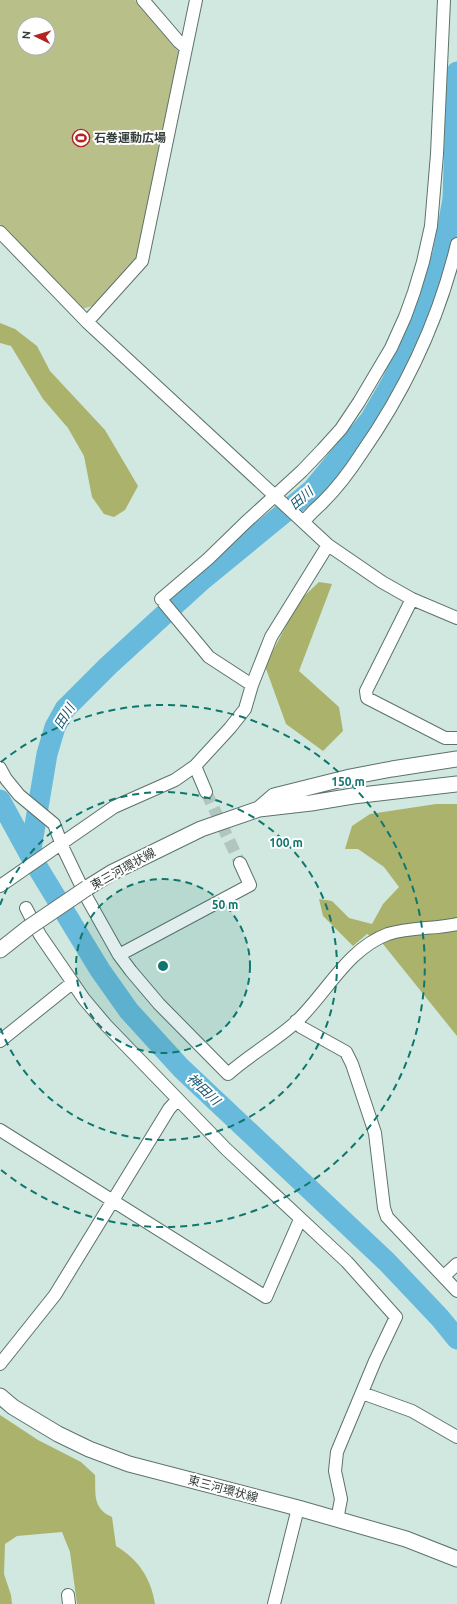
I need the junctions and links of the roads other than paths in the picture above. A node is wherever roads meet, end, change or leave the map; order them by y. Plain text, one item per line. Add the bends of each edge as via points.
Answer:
1 (143, 0) edge
2 (196, 0) edge
3 (444, 0) edge
4 (186, 48) junction
5 (0, 232) edge
6 (457, 244) edge
7 (87, 322) junction
8 (278, 498) junction
9 (302, 519) junction
10 (328, 545) junction
11 (412, 599) junction
12 (457, 618) edge
13 (252, 685) junction
14 (457, 738) edge
15 (457, 759) edge
16 (195, 766) junction
17 (0, 768) edge
18 (457, 784) edge
19 (206, 792) tunnel mouth
20 (259, 809) junction
21 (62, 843) junction
22 (240, 864) tunnel mouth
23 (4, 883) edge
24 (26, 908) dead end
25 (457, 924) edge
26 (0, 950) edge
27 (119, 955) junction
28 (72, 983) junction
29 (296, 1022) junction
30 (0, 1041) edge
31 (177, 1100) junction
32 (0, 1130) edge
33 (112, 1201) junction
34 (302, 1220) junction
35 (457, 1264) edge
36 (444, 1276) junction
37 (457, 1291) edge
38 (0, 1364) edge
39 (362, 1393) junction
40 (0, 1396) edge
41 (457, 1437) edge
42 (298, 1508) junction
43 (337, 1520) junction
44 (457, 1559) edge
45 (274, 1604) edge

1 - 4 street
2 - 4 street
3 - 8 street via 434,203 423,262 414,292 392,348 359,402 340,429
4 - 7 street via 142,261
5 - 7 street
6 - 9 street via 431,324 391,408 361,455 335,488 322,503
7 - 8 street
8 - 9 street
8 - 13 street via 163,601 209,657
9 - 10 street
10 - 11 street
10 - 13 street via 271,637
11 - 12 street
11 - 14 street via 366,692 367,698 445,738
13 - 16 street via 245,709
15 - 20 main road, 東三河環状線 via 350,777 274,796
16 - 19 street
16 - 21 street via 174,780 114,807
17 - 21 street via 6,779 28,803 54,824
18 - 20 main road, 東三河環状線
20 - 26 main road, 東三河環状線, bridge via 201,829 111,874 28,928
21 - 23 street
21 - 27 street via 87,898
22 - 27 street via 250,886
24 - 28 street via 40,935
25 - 29 street via 399,931 373,941 346,963
27 - 29 street via 159,1004 228,1074
28 - 30 street
28 - 31 street via 106,1025
29 - 36 street via 346,1052 375,1134 387,1217
31 - 33 street
31 - 34 street via 226,1150
32 - 33 street
33 - 34 street via 266,1297
33 - 38 street via 55,1295
34 - 39 street via 346,1262 396,1317
35 - 36 street
36 - 37 street
39 - 41 street via 412,1411
39 - 43 street via 337,1452 335,1472 341,1499
40 - 42 main road, 東三河環状線 via 13,1407 58,1434 89,1449 129,1464
42 - 43 main road, 東三河環状線
42 - 45 street
43 - 44 main road, 東三河環状線 via 406,1539

